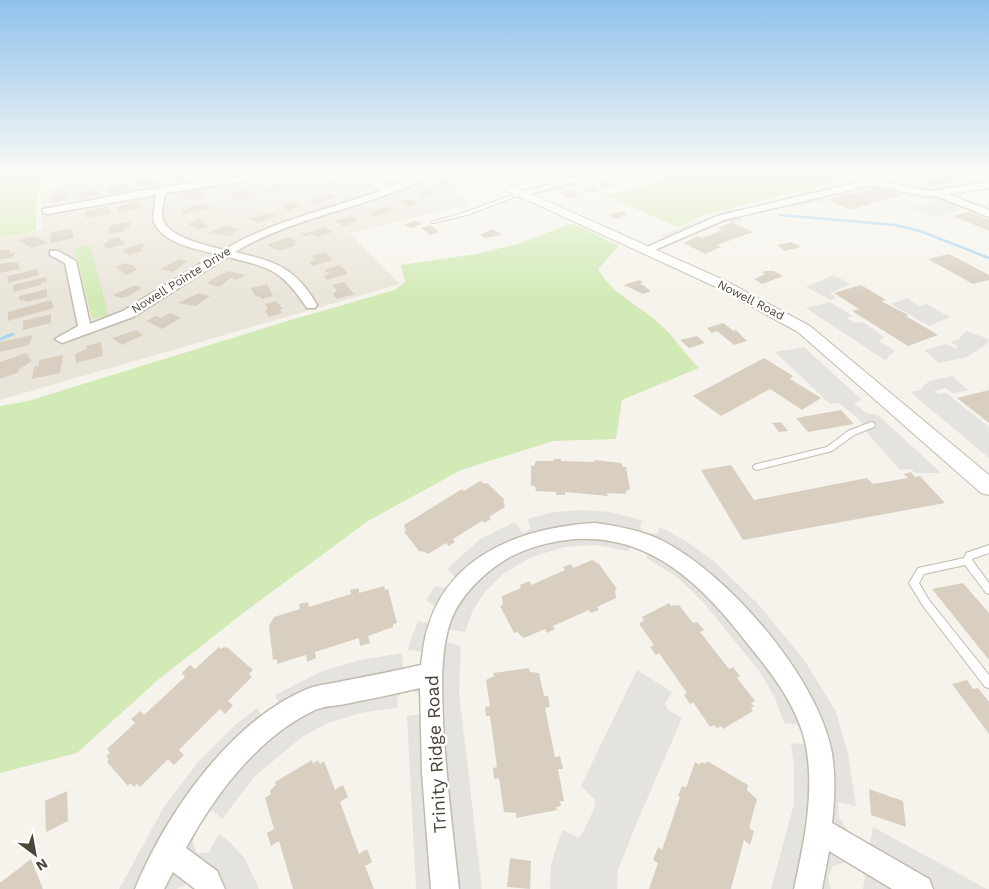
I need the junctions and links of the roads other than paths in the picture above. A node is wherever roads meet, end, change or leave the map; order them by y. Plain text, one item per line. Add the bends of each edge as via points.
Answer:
1 (157, 215) edge
2 (313, 215) edge
3 (459, 215) edge
4 (568, 215) edge
5 (732, 215) edge
6 (433, 222) dead end
7 (646, 250) junction
8 (54, 252) dead end
9 (225, 252) junction
10 (311, 305) dead end
11 (101, 325) joint
12 (85, 328) junction
13 (62, 339) dead end
14 (871, 425) dead end
15 (757, 467) dead end
16 (989, 486) edge
17 (989, 549) edge
18 (967, 562) junction
19 (989, 590) edge
20 (429, 675) junction
21 (989, 683) edge
22 (820, 831) junction
23 (168, 851) junction
24 (149, 889) edge
25 (211, 889) edge
26 (444, 889) edge
27 (808, 889) edge
28 (919, 889) edge

1 - 9 street via 160,226 170,236
2 - 9 street, Nowell Pointe Drive via 275,228
3 - 6 lane
4 - 7 street, Nowell Road
5 - 7 street
7 - 16 street, Nowell Road via 746,296 804,329
8 - 12 street via 70,261
9 - 10 street via 279,269 298,286
9 - 11 street, Nowell Pointe Drive via 152,300
11 - 12 street
12 - 13 street
14 - 15 lane via 851,433 829,449
17 - 18 lane via 969,556
18 - 19 lane
18 - 21 lane via 920,570 914,583
20 - 22 street, Trinity Ridge Road via 440,621 462,585 490,558 519,544 561,532 591,530 626,535 652,544 683,563 710,586 780,665 798,694 818,746
20 - 23 street via 311,699 277,720 241,751 200,801
20 - 26 street, Trinity Ridge Road
22 - 27 street, Trinity Ridge Road
22 - 28 street
23 - 24 street
23 - 25 street via 206,881

